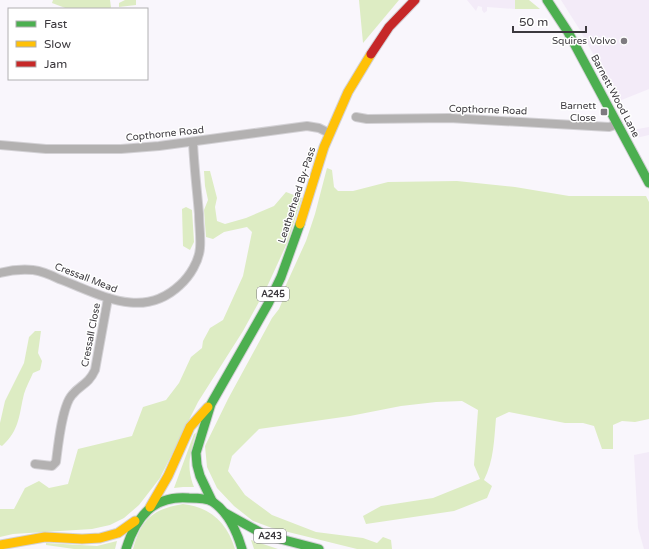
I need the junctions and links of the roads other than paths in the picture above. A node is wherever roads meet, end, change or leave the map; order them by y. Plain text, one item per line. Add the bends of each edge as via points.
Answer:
1 (414, 0) edge
2 (547, 0) edge
3 (356, 116) dead end
4 (618, 124) junction
5 (329, 133) junction
6 (193, 142) junction
7 (0, 145) edge
8 (649, 183) edge
9 (0, 273) edge
10 (108, 298) junction
11 (211, 404) junction
12 (35, 464) dead end
13 (212, 502) junction
14 (150, 507) junction
15 (224, 512) junction
16 (141, 515) junction
17 (13, 544) junction
18 (0, 545) edge
19 (34, 549) edge
20 (126, 549) edge
21 (242, 549) edge
22 (319, 549) edge

1 - 5 main road, Leatherhead By-Pass / A245 via 389,27 368,58 348,92
2 - 4 main road, Barnett Wood Lane via 568,32
3 - 4 street, Copthorne Road via 367,119 449,118 609,127
4 - 8 main road, Barnett Wood Lane
5 - 6 street, Copthorne Road via 307,126
5 - 11 main road, Leatherhead By-Pass / A245 via 281,277
6 - 7 street, Copthorne Road via 91,150
6 - 10 street, Cressall Mead via 200,234 200,249 195,265 172,293 158,300 124,303
9 - 10 street, Cressall Mead via 10,270 34,270
10 - 12 street, Cressall Close via 95,370 91,379 72,395 66,404 56,462 52,466
11 - 13 main road, Leatherhead By-Pass / A245 via 196,453 200,476
11 - 14 main road, Leatherhead By-Pass / A245 via 190,427 168,476
13 - 14 main road via 184,496 170,498
13 - 15 main road
14 - 16 main road
15 - 21 main road via 235,529
15 - 22 main road, A243 via 265,534
16 - 17 main road via 120,533 109,537 82,540 43,537
16 - 20 main road via 130,534
17 - 18 main road
17 - 19 main road

